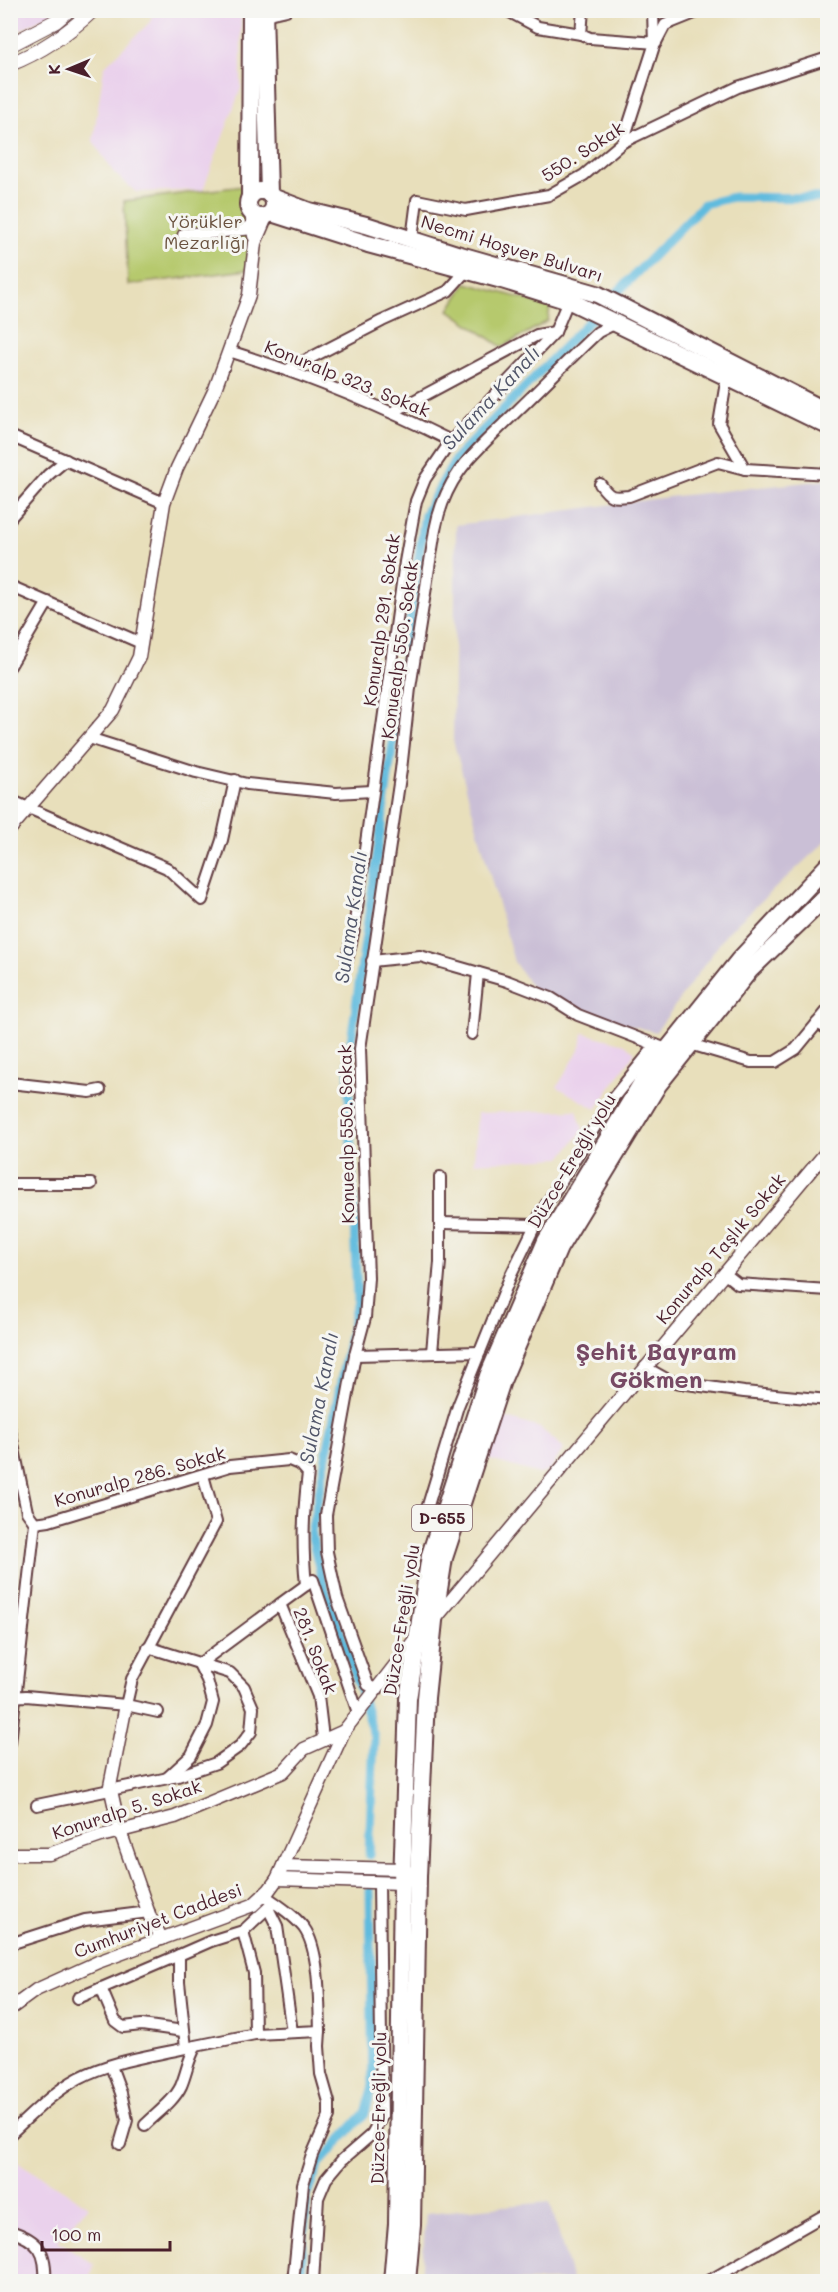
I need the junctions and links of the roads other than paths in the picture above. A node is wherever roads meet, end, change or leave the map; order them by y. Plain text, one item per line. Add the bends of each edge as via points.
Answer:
1 (69, 10) edge
2 (93, 10) edge
3 (286, 10) edge
4 (583, 10) edge
5 (653, 10) edge
6 (702, 10) edge
7 (509, 11) edge
8 (260, 12) edge
9 (581, 34) junction
10 (654, 44) junction
11 (10, 45) edge
12 (828, 58) edge
13 (10, 64) edge
14 (623, 142) junction
15 (263, 204) junction
16 (253, 228) junction
17 (184, 235) dead end
18 (412, 239) junction
19 (255, 243) junction
20 (467, 270) junction
21 (570, 301) junction
22 (614, 321) junction
23 (555, 332) junction
24 (229, 351) junction
25 (289, 369) junction
26 (727, 376) junction
27 (393, 412) junction
28 (828, 412) edge
29 (828, 426) edge
30 (10, 436) edge
31 (451, 441) junction
32 (66, 460) junction
33 (745, 469) junction
34 (828, 474) edge
35 (600, 484) dead end
36 (164, 503) junction
37 (10, 518) edge
38 (10, 586) edge
39 (48, 602) junction
40 (141, 643) junction
41 (10, 666) edge
42 (89, 738) junction
43 (235, 780) junction
44 (372, 791) junction
45 (10, 800) edge
46 (29, 807) junction
47 (10, 829) edge
48 (828, 865) edge
49 (828, 896) edge
50 (347, 960) dead end
51 (372, 960) junction
52 (478, 973) junction
53 (828, 1010) edge
54 (817, 1023) junction
55 (828, 1029) edge
56 (472, 1034) dead end
57 (690, 1044) junction
58 (661, 1047) junction
59 (10, 1083) edge
60 (100, 1090) dead end
61 (828, 1150) edge
62 (440, 1177) dead end
63 (10, 1184) edge
64 (91, 1184) dead end
65 (440, 1223) junction
66 (535, 1225) junction
67 (724, 1273) junction
68 (828, 1290) edge
69 (432, 1352) junction
70 (480, 1352) junction
71 (355, 1354) junction
72 (645, 1367) junction
73 (828, 1400) edge
74 (10, 1430) edge
75 (203, 1475) junction
76 (426, 1512) dead end
77 (34, 1523) junction
78 (306, 1585) junction
79 (280, 1604) junction
80 (434, 1621) junction
81 (416, 1638) junction
82 (148, 1647) junction
83 (199, 1664) junction
84 (376, 1691) junction
85 (13, 1697) edge
86 (126, 1705) junction
87 (158, 1712) dead end
88 (358, 1713) junction
89 (344, 1731) junction
90 (323, 1738) junction
91 (10, 1743) edge
92 (167, 1778) junction
93 (111, 1790) junction
94 (37, 1804) dead end
95 (120, 1831) junction
96 (10, 1854) edge
97 (283, 1866) junction
98 (402, 1876) junction
99 (418, 1877) junction
100 (277, 1879) junction
101 (379, 1882) junction
102 (269, 1901) junction
103 (149, 1912) junction
104 (243, 1931) junction
105 (162, 1939) junction
106 (10, 1944) edge
107 (179, 1955) junction
108 (101, 1988) junction
109 (78, 1998) dead end
110 (10, 2009) edge
111 (183, 2031) junction
112 (320, 2031) junction
113 (292, 2032) junction
114 (255, 2034) junction
115 (191, 2047) junction
116 (111, 2066) junction
117 (145, 2125) dead end
118 (10, 2134) edge
119 (120, 2144) dead end
120 (828, 2213) edge
121 (10, 2231) edge
122 (45, 2282) edge
123 (293, 2282) edge
124 (313, 2282) edge
125 (392, 2282) edge
126 (407, 2282) edge
127 (707, 2282) edge

1 - 11 main road
2 - 13 main road via 24,59
3 - 8 street
4 - 9 street
5 - 10 street
6 - 10 street via 665,25
7 - 9 street via 538,27
8 - 15 main road
9 - 10 street
10 - 14 street
12 - 14 street, 550. Sokak via 738,87
14 - 18 street, 550. Sokak via 584,175 549,195 466,210 417,200
15 - 16 street
15 - 18 main road, Necmi Hoşver Bulvarı via 366,225
15 - 19 street
15 - 20 main road, Necmi Hoşver Bulvarı via 368,244
16 - 17 street
16 - 19 street
18 - 28 main road, Necmi Hoşver Bulvarı via 587,290
19 - 24 street via 249,295
20 - 21 main road, Necmi Hoşver Bulvarı
20 - 25 street via 448,291
21 - 22 main road, Necmi Hoşver Bulvarı
21 - 23 street, Konuralp 291. Sokak
22 - 26 main road, Necmi Hoşver Bulvarı
22 - 51 street, Konuealp 550. Sokak via 470,456 439,506
23 - 27 street via 537,335
23 - 31 street, Konuralp 291. Sokak
24 - 25 street, Konuralp 323. Sokak
24 - 36 street
25 - 27 street, Konuralp 323. Sokak
26 - 29 main road, Necmi Hoşver Bulvarı
26 - 33 street via 719,424
27 - 31 street, Konuralp 323. Sokak
30 - 32 street
31 - 44 street, Konuralp 291. Sokak via 425,479 416,501
32 - 36 street
32 - 37 street
33 - 34 street
33 - 35 street via 718,462 614,498
36 - 40 street
38 - 39 street
39 - 40 street
39 - 41 street
40 - 42 street via 139,657 114,710
42 - 43 street via 196,772
42 - 46 street
43 - 44 street via 336,793
43 - 46 street via 222,840 202,900 167,868
44 - 50 street, Konuralp 291. Sokak
45 - 46 street
46 - 47 street
48 - 58 main road, Düzce-Ereğli yolu / D-655
49 - 57 main road, Düzce-Ereğli yolu via 750,970
51 - 52 street via 420,956
51 - 71 street, Konuealp 550. Sokak via 360,1049 368,1278 365,1318
52 - 56 street
52 - 58 street via 532,990 578,1015
53 - 54 street
54 - 55 street
54 - 57 street via 796,1049 775,1062 751,1062
57 - 80 main road, Düzce-Ereğli yolu via 658,1084 559,1248 502,1381 444,1558
58 - 66 street via 613,1098
58 - 81 main road, Düzce-Ereğli yolu / D-655 via 546,1241 488,1376 430,1555
59 - 60 street
61 - 67 street, Konuralp Taşlık Sokak
62 - 65 street
63 - 64 street
65 - 66 street
65 - 69 street
66 - 70 street
67 - 68 street via 738,1284
67 - 72 street, Konuralp Taşlık Sokak
69 - 70 street
69 - 71 street
70 - 76 street via 458,1406
71 - 84 street, Konuealp 550. Sokak via 326,1515 327,1552 337,1598 368,1685
72 - 73 street via 670,1381
72 - 80 street, Konuralp Taşlık Sokak
74 - 77 street, Konuralp 286. Sokak via 27,1512
75 - 77 street, Konuralp 286. Sokak
75 - 78 street, Konuralp 286. Sokak via 230,1467 289,1460 301,1465 308,1473 302,1518
75 - 82 street via 216,1522
77 - 85 street
78 - 79 street
78 - 88 street via 313,1580
79 - 83 street, 281. Sokak
79 - 90 street, 281. Sokak via 318,1696
80 - 99 main road, Düzce-Ereğli yolu via 426,1698
81 - 84 street, Cumhuriyet Caddesi
81 - 98 main road, Düzce-Ereğli yolu / D-655 via 408,1699
82 - 83 street
82 - 86 street via 132,1678
83 - 92 street via 213,1702 207,1725 191,1756
83 - 92 street via 230,1673 244,1687 253,1708 251,1732 240,1746 216,1762
84 - 88 street, Cumhuriyet Caddesi
85 - 86 street
85 - 91 street
86 - 87 street
86 - 93 street
88 - 89 street, Cumhuriyet Caddesi
89 - 90 street, Konuralp 5. Sokak
89 - 97 street, Cumhuriyet Caddesi
90 - 95 street, Konuralp 5. Sokak via 304,1749 283,1772 175,1817
92 - 93 street
93 - 94 street
93 - 95 street
95 - 96 street, Konuralp 5. Sokak via 49,1854
95 - 103 street
97 - 98 street
97 - 100 street, Cumhuriyet Caddesi
98 - 99 street
98 - 101 street
98 - 125 main road, Düzce-Ereğli yolu / D-655 via 397,2224
99 - 126 main road, Düzce-Ereğli yolu via 412,2225
100 - 101 street
100 - 102 street, Cumhuriyet Caddesi
101 - 124 street via 382,2116 372,2134 326,2179 318,2198
102 - 104 street
102 - 105 street, Cumhuriyet Caddesi
102 - 112 street via 305,1929 315,1958
102 - 113 street via 277,1926
103 - 105 street
103 - 106 street via 85,1920
104 - 107 street
104 - 114 street via 254,1974
105 - 110 street, Cumhuriyet Caddesi via 36,1990
107 - 108 street
107 - 111 street
108 - 109 street
108 - 111 street via 115,2021 123,2027 142,2025
111 - 115 street
112 - 113 street
112 - 123 street via 321,2074 329,2116 303,2184
113 - 114 street
114 - 115 street
115 - 116 street
115 - 117 street via 180,2087
116 - 118 street via 79,2078
116 - 119 street via 127,2120
120 - 127 street
121 - 122 street via 40,2247 46,2266

